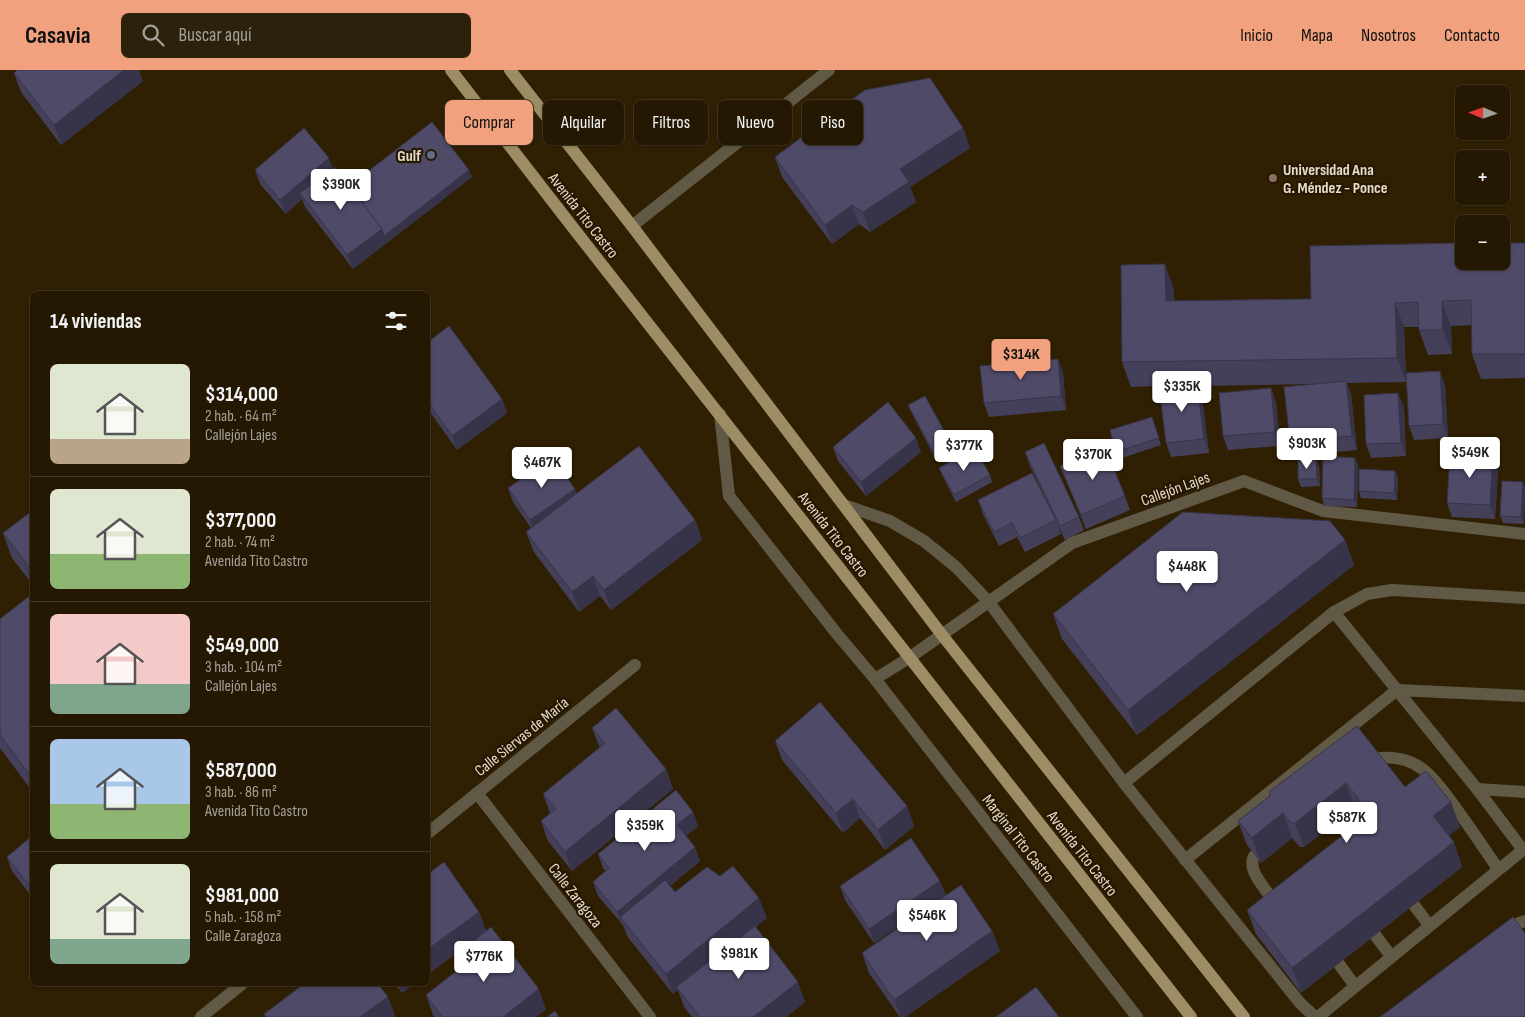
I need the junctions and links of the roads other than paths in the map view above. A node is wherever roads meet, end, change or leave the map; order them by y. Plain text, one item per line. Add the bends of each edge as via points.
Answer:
1 (451, 70) edge
2 (510, 70) edge
3 (829, 70) edge
4 (632, 226) junction
5 (720, 414) junction
6 (844, 504) junction
7 (1525, 534) edge
8 (1525, 598) edge
9 (988, 601) junction
10 (1334, 612) junction
11 (942, 635) junction
12 (909, 658) junction
13 (635, 665) dead end
14 (875, 679) junction
15 (1397, 690) junction
16 (1525, 696) edge
17 (1373, 759) edge
18 (1124, 783) junction
19 (1477, 789) junction
20 (1525, 792) edge
21 (477, 793) junction
22 (430, 831) edge
23 (1524, 850) edge
24 (1255, 855) edge
25 (1185, 860) junction
26 (1498, 869) junction
27 (1284, 890) edge
28 (1414, 905) edge
29 (1525, 921) edge
30 (1429, 925) junction
31 (1375, 935) edge
32 (1495, 938) edge
33 (1391, 956) junction
34 (1339, 964) edge
35 (240, 986) edge
36 (1355, 986) junction
37 (206, 1015) edge
38 (650, 1017) edge
39 (1137, 1017) edge
40 (1191, 1017) edge
41 (1244, 1017) edge
42 (1316, 1017) edge

1 - 5 main road, Avenida Tito Castro
2 - 4 main road, Avenida Tito Castro
3 - 4 street
4 - 6 main road, Avenida Tito Castro
5 - 12 main road, Avenida Tito Castro
5 - 14 street, Marginal Tito Castro via 730,496
6 - 9 street via 890,521 924,541 956,567
6 - 11 main road, Avenida Tito Castro
7 - 9 street, Callejón Lajes via 1323,511 1244,481 1072,544
8 - 10 street via 1392,590 1366,594
9 - 11 street, Callejón Lajes
9 - 18 street
10 - 15 street
10 - 18 street
11 - 12 street, Callejón Lajes
11 - 41 main road, Avenida Tito Castro
12 - 14 street, Callejón Lajes
12 - 40 main road, Avenida Tito Castro
13 - 21 street, Calle Siervas de María
14 - 39 street, Marginal Tito Castro
15 - 16 street
15 - 19 street
15 - 25 street
17 - 26 street via 1407,760 1433,778
18 - 25 street
19 - 20 street
19 - 23 street
21 - 22 street, Calle Siervas de María
21 - 38 street, Calle Zaragoza
23 - 26 street
24 - 27 street via 1252,865 1268,902
25 - 42 street via 1242,922 1300,1003
26 - 30 street
28 - 30 street
29 - 32 street via 1511,926
30 - 33 street
31 - 33 street
33 - 36 street
34 - 36 street
35 - 37 street
36 - 42 street

